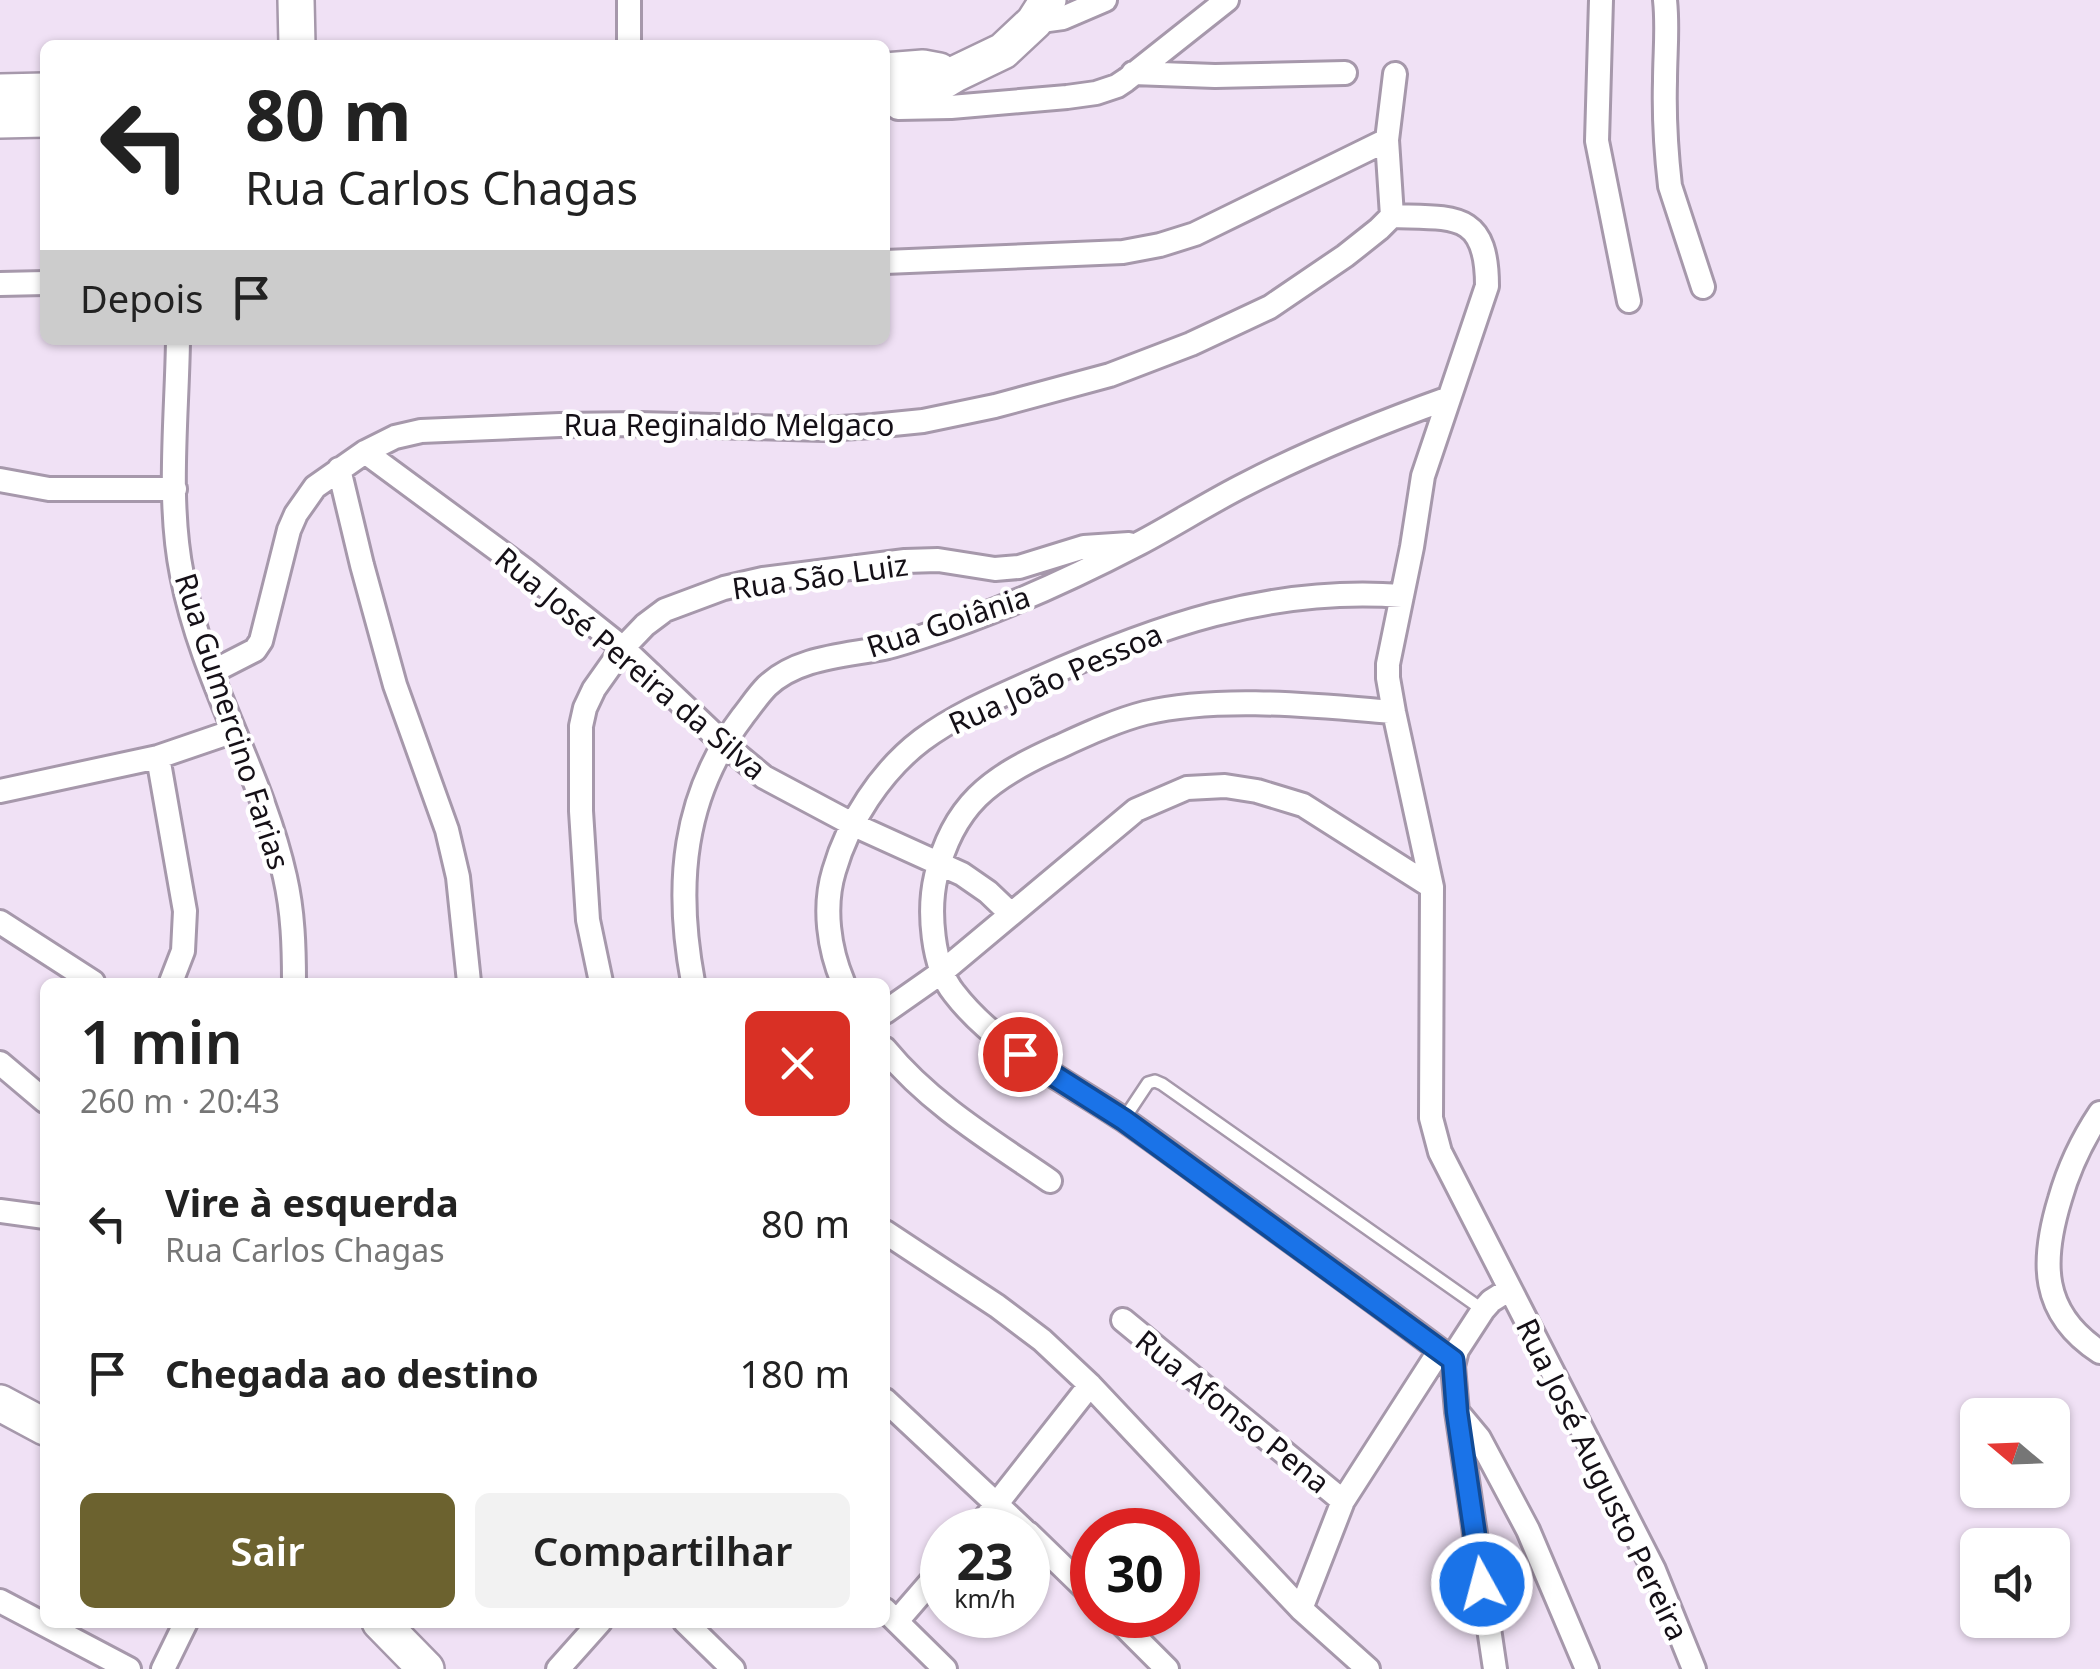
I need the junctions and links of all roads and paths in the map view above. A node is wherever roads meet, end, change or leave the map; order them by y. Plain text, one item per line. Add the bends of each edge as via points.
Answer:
1 (274, 0) edge
2 (296, 0) edge
3 (629, 0) edge
4 (1105, 0) edge
5 (1226, 0) edge
6 (1601, 0) edge
7 (1665, 0) edge
8 (1041, 11) edge
9 (274, 40) edge
10 (297, 40) edge
11 (629, 40) edge
12 (890, 71) edge
13 (1345, 72) dead end
14 (1134, 73) junction
15 (955, 74) junction
16 (1395, 74) dead end
17 (40, 91) edge
18 (0, 92) edge
19 (890, 96) edge
20 (890, 106) edge
21 (40, 119) edge
22 (0, 120) edge
23 (1387, 140) junction
24 (1392, 216) junction
25 (890, 262) edge
26 (40, 283) edge
27 (0, 284) edge
28 (1703, 287) dead end
29 (1629, 301) dead end
30 (178, 345) edge
31 (1449, 398) junction
32 (365, 452) junction
33 (339, 469) junction
34 (0, 480) edge
35 (175, 489) junction
36 (1138, 544) junction
37 (1402, 596) junction
38 (622, 648) junction
39 (212, 672) junction
40 (1394, 712) junction
41 (234, 731) junction
42 (722, 743) junction
43 (158, 757) junction
44 (0, 790) edge
45 (854, 825) junction
46 (939, 864) junction
47 (1432, 887) junction
48 (1012, 914) junction
49 (0, 922) edge
50 (942, 972) junction
51 (87, 978) edge
52 (173, 978) edge
53 (294, 978) edge
54 (469, 978) edge
55 (600, 978) edge
56 (692, 978) edge
57 (841, 978) edge
58 (890, 1008) edge
59 (890, 1054) edge
60 (0, 1063) edge
61 (40, 1097) edge
62 (2100, 1113) edge
63 (1124, 1120) junction
64 (1050, 1181) dead end
65 (0, 1211) edge
66 (40, 1216) edge
67 (890, 1235) edge
68 (1510, 1289) junction
69 (1483, 1310) junction
70 (1123, 1320) dead end
71 (2100, 1352) edge
72 (1447, 1355) junction
73 (1090, 1386) junction
74 (0, 1403) edge
75 (890, 1405) edge
76 (1457, 1412) junction
77 (40, 1424) edge
78 (1343, 1501) junction
79 (998, 1505) junction
80 (995, 1508) edge
81 (1001, 1508) edge
82 (1050, 1555) edge
83 (1070, 1575) edge
84 (920, 1589) edge
85 (0, 1602) edge
86 (1301, 1609) junction
87 (891, 1616) edge
88 (40, 1623) edge
89 (50, 1628) edge
90 (183, 1628) edge
91 (386, 1628) edge
92 (595, 1628) edge
93 (691, 1628) edge
94 (1136, 1638) edge
95 (129, 1669) edge
96 (164, 1669) edge
97 (426, 1669) edge
98 (558, 1669) edge
99 (733, 1669) edge
100 (944, 1669) edge
101 (1167, 1669) edge
102 (1368, 1669) edge
103 (1494, 1669) edge
104 (1587, 1669) edge
105 (1694, 1669) edge

1 - 9 main road
2 - 10 main road
3 - 11 street
4 - 8 street via 1063,18
5 - 14 street
6 - 29 street via 1597,141
7 - 28 street via 1670,186
8 - 15 main road via 1004,51
12 - 15 main road
13 - 14 street
14 - 20 street via 1096,94
15 - 19 main road via 930,89
16 - 23 street
17 - 18 main road
21 - 22 main road
23 - 24 street
23 - 25 street via 1222,222 1160,244 1123,252
24 - 31 street, Rua José Augusto Pereira via 1461,222 1483,246 1487,286
24 - 32 street, Rua Reginaldo Melgaco via 1320,274 1247,319 1110,374 995,406 923,421 824,428 639,424 422,431
26 - 27 street
30 - 35 street, Rua Gumercino Farias
31 - 36 street, Rua Goiânia via 1246,484
31 - 37 street, Rua José Augusto Pereira via 1423,476
32 - 33 street, Rua Reginaldo Melgaco
32 - 38 street, Rua José Pereira da Silva
33 - 39 street, Rua Reginaldo Melgaco via 296,514 256,650
33 - 54 street via 395,686 447,830
34 - 35 street via 50,488
35 - 39 street, Rua Gumercino Farias via 182,574
36 - 38 street, Rua São Luiz via 1084,547 1018,567 905,561 763,579 665,610
36 - 42 street, Rua Goiânia via 928,634 799,666 765,688
37 - 40 street, Rua José Augusto Pereira via 1388,664
37 - 45 street, Rua João Pessoa via 1322,594 1249,604 1060,669 965,712 920,742 885,774
38 - 42 street, Rua José Pereira da Silva
38 - 55 street, Rua São Luiz via 594,689 581,726 588,920
39 - 41 street, Rua Gumercino Farias
40 - 46 street via 1251,705 1144,714 1003,775 962,813
40 - 47 street, Rua José Augusto Pereira
41 - 43 street
41 - 53 street, Rua Gumercino Farias via 285,878
42 - 45 street, Rua José Pereira da Silva via 764,777
42 - 56 street, Rua Goiânia via 703,784 684,874
43 - 44 street
43 - 52 street via 185,911 183,951
45 - 46 street, Rua José Pereira da Silva
45 - 57 street, Rua João Pessoa via 829,902
46 - 48 street, Rua José Pereira da Silva via 976,882
46 - 50 street via 932,910
47 - 48 street via 1302,805 1257,791 1205,786 1136,810
47 - 68 street, Rua José Augusto Pereira via 1434,1135
48 - 50 street
49 - 51 street
50 - 58 street
50 - 63 street via 980,1023
59 - 64 street via 922,1089
60 - 61 street
62 - 71 street via 2068,1172 2046,1265 2061,1312
63 - 69 lane via 1148,1083 1162,1084
63 - 72 street
65 - 66 street
67 - 73 street via 1027,1328
68 - 69 street
68 - 105 street, Rua José Augusto Pereira via 1654,1570
69 - 72 street
70 - 78 street, Rua Afonso Pena
72 - 76 street
72 - 78 street
73 - 79 street
73 - 86 street
74 - 77 main road
75 - 79 street
76 - 103 street
76 - 104 street via 1479,1438 1528,1530
78 - 86 street
79 - 80 street
79 - 81 street
82 - 83 street
84 - 87 street
85 - 88 street
86 - 102 street
87 - 100 street
89 - 95 street
90 - 96 street
91 - 97 main road
92 - 98 street
93 - 99 street
94 - 101 street

